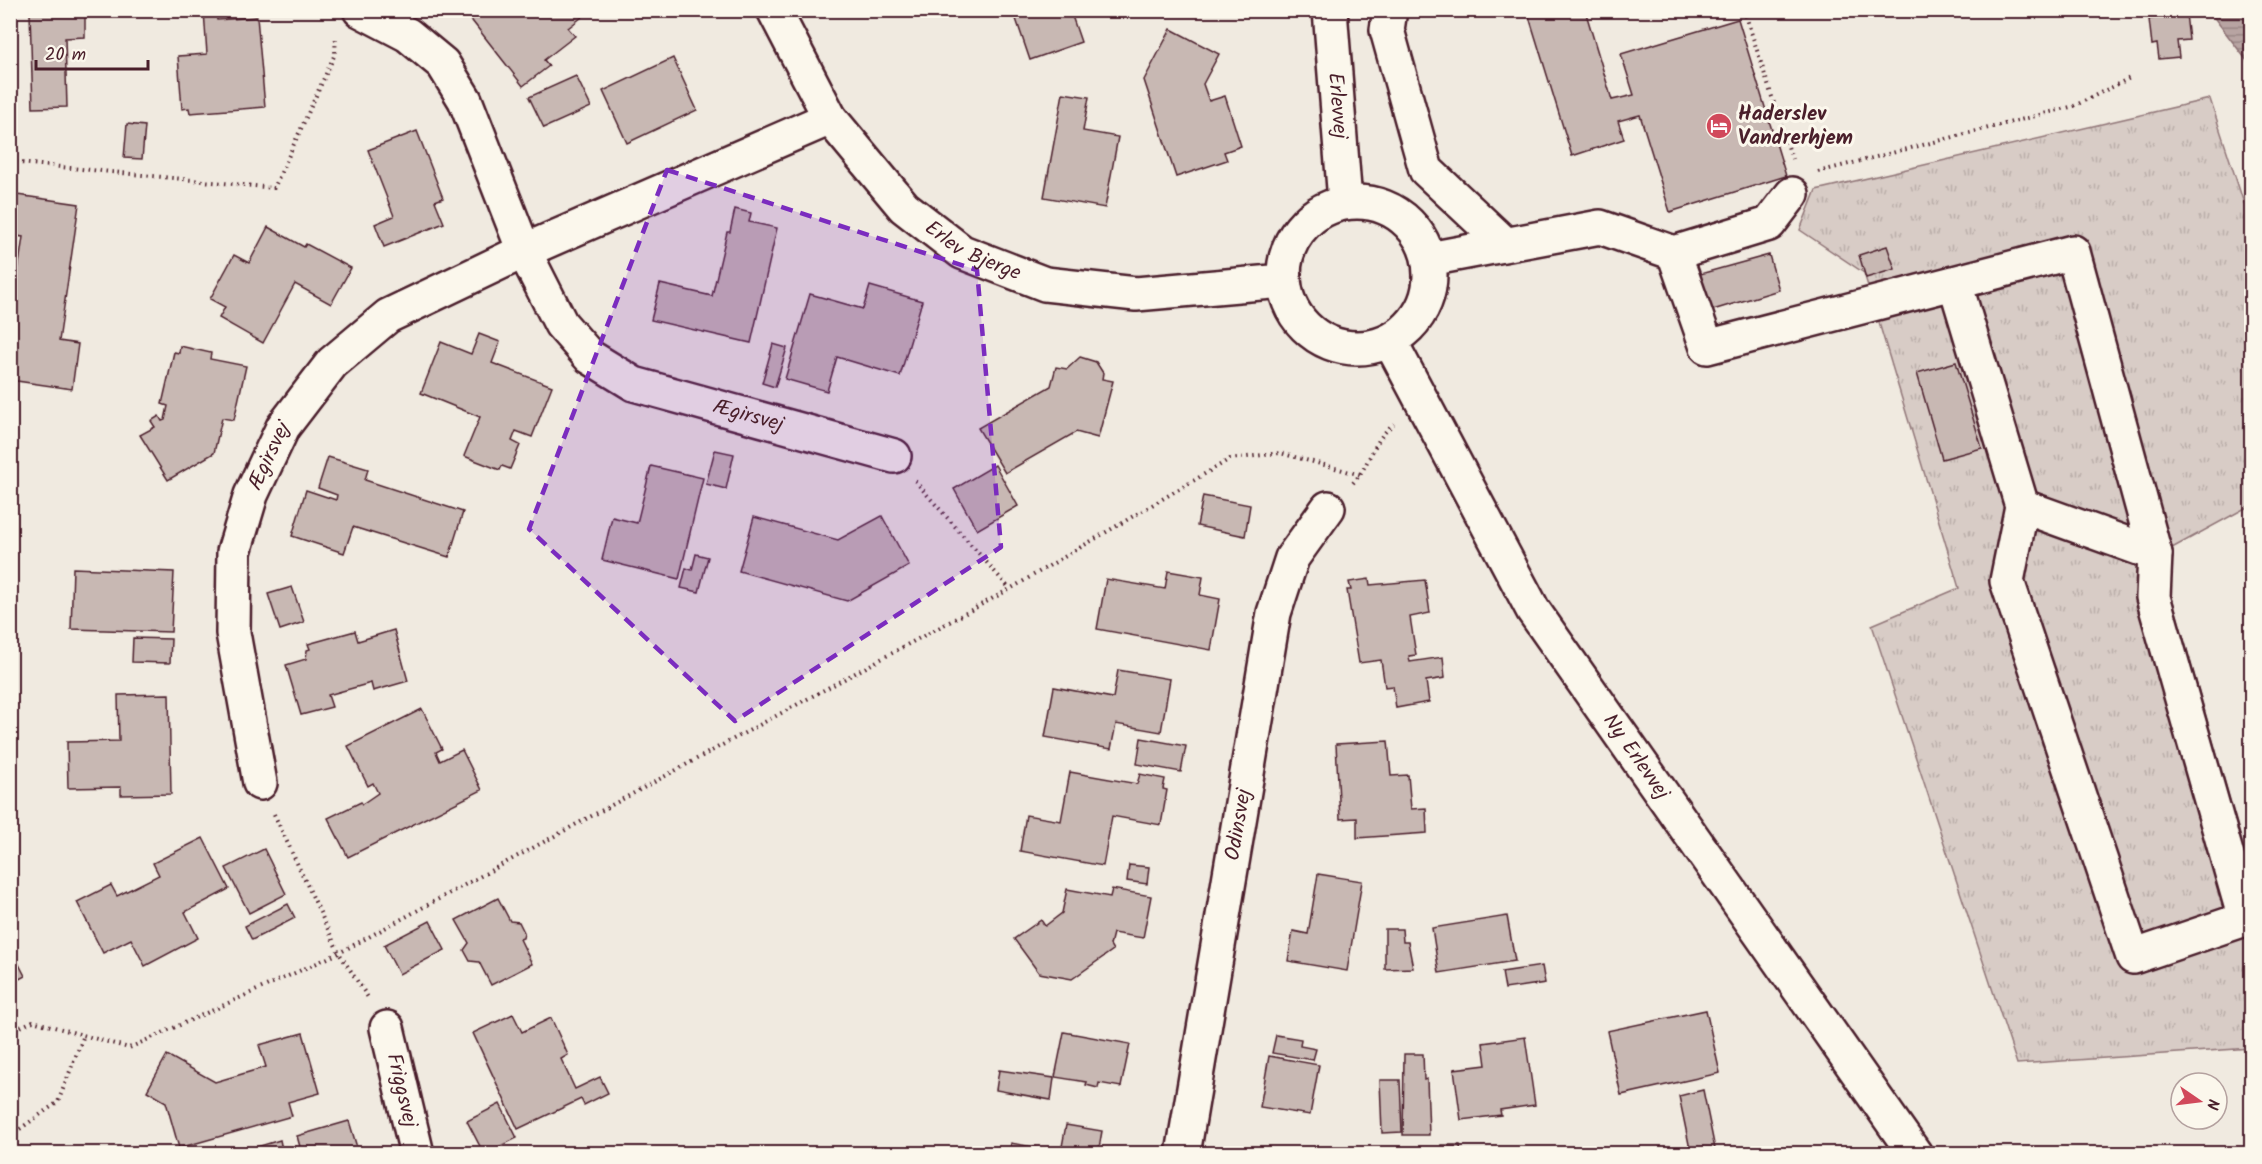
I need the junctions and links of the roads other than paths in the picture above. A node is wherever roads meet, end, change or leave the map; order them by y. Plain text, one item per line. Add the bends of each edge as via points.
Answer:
1 (360, 10) edge
2 (774, 10) edge
3 (1329, 10) edge
4 (1390, 10) edge
5 (830, 118) junction
6 (1795, 185) road end
7 (1345, 202) junction
8 (1505, 244) junction
9 (524, 251) junction
10 (1674, 253) junction
11 (1429, 259) junction
12 (1283, 281) junction
13 (1955, 283) junction
14 (1390, 341) junction
15 (894, 456) road end
16 (2022, 506) junction
17 (1328, 508) road end
18 (2155, 554) junction
19 (260, 783) road end
20 (387, 1028) road end
21 (417, 1154) edge
22 (1183, 1154) edge
23 (1915, 1154) edge

1 - 9 street, Ægirsvej via 408,35 443,64 465,100
2 - 5 street, Erlev Bjerge
3 - 7 street, Erlevvej
4 - 8 street via 1387,30 1426,170
5 - 9 street, Ægirsvej
5 - 12 street, Erlev Bjerge via 904,207 962,252 1045,284 1136,294
6 - 10 street via 1769,224
7 - 11 street via 1368,202 1389,208 1407,221 1421,239
7 - 12 street via 1324,208 1306,221 1292,239
8 - 10 street via 1600,227
8 - 11 street
9 - 15 street, Ægirsvej via 561,324 590,357 634,384
9 - 19 street, Ægirsvej via 388,316 332,363 283,427 251,495 234,552 233,633
10 - 13 street via 1707,347
11 - 14 street via 1430,283 1424,307 1410,327
12 - 14 street via 1289,304 1302,325 1321,340 1344,348 1367,348
13 - 16 street
13 - 18 street via 2073,252
14 - 23 street, Ny Erlevvej via 1533,610
16 - 18 street
16 - 18 street via 2007,581 2133,957 2245,919 2153,597
17 - 22 street, Odinsvej via 1292,558 1274,613
20 - 21 street, Friggsvej

